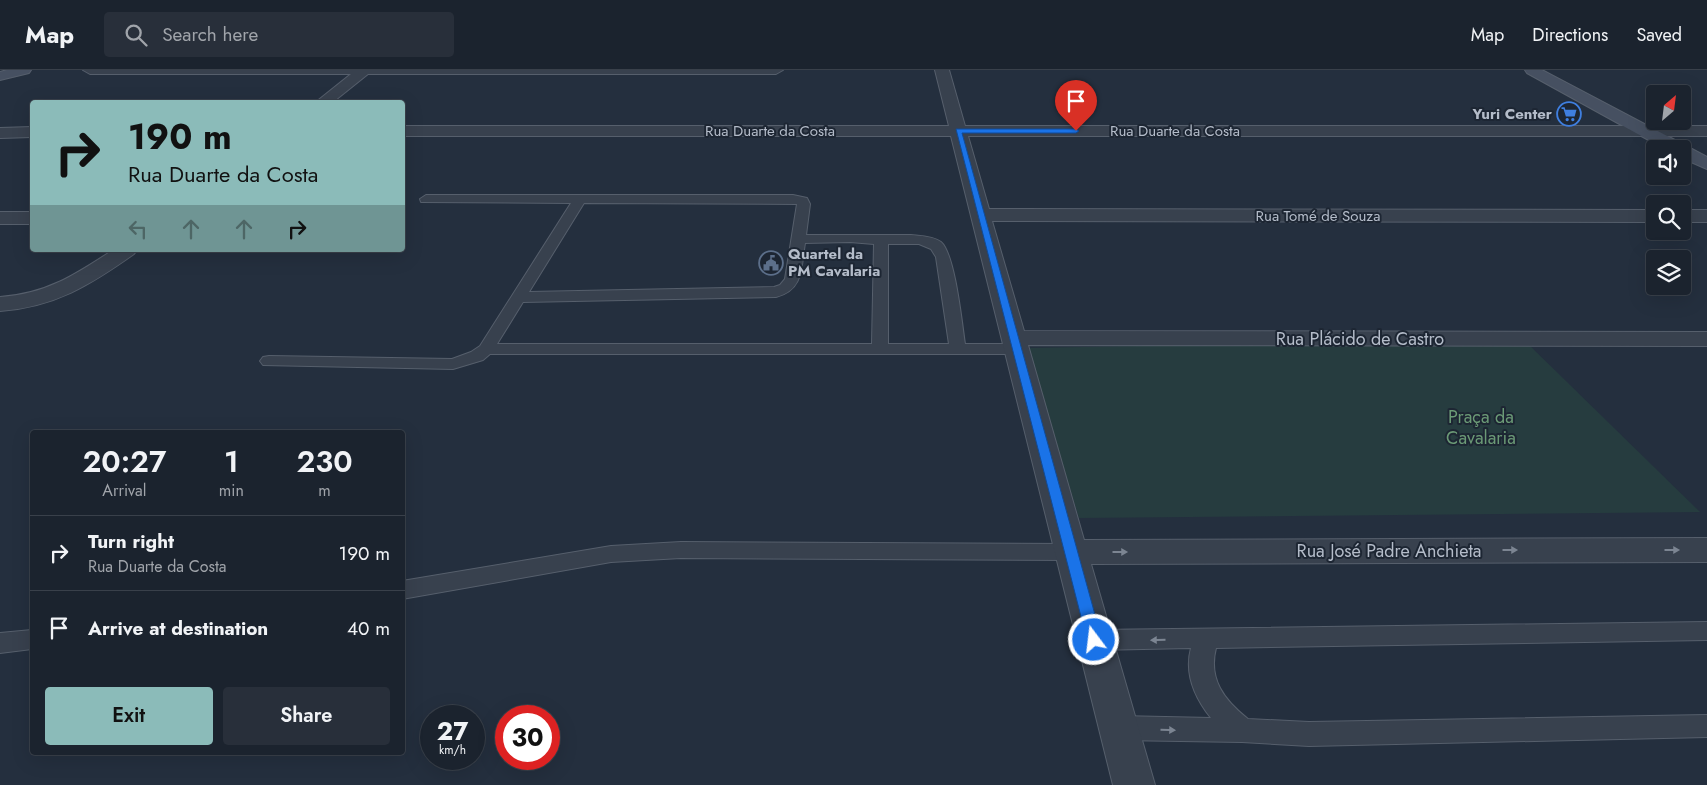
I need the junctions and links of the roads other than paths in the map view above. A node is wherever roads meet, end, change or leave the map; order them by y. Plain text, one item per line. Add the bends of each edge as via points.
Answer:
1 (24, 70) edge
2 (90, 70) edge
3 (776, 70) edge
4 (942, 70) edge
5 (1532, 70) edge
6 (365, 71) edge
7 (0, 76) edge
8 (327, 100) edge
9 (958, 131) junction
10 (1646, 131) junction
11 (1707, 131) edge
12 (0, 132) edge
13 (30, 132) edge
14 (405, 132) edge
15 (1662, 140) edge
16 (1691, 156) edge
17 (1707, 164) edge
18 (426, 199) dead end
19 (580, 199) junction
20 (981, 215) junction
21 (1646, 216) edge
22 (1691, 216) edge
23 (1707, 216) edge
24 (0, 218) edge
25 (30, 218) edge
26 (799, 239) junction
27 (881, 240) junction
28 (125, 252) edge
29 (519, 297) junction
30 (10, 304) edge
31 (1707, 339) edge
32 (1015, 344) junction
33 (486, 349) junction
34 (880, 349) junction
35 (958, 349) junction
36 (269, 361) dead end
37 (1707, 550) edge
38 (1071, 552) junction
39 (405, 589) edge
40 (1707, 631) edge
41 (1206, 639) junction
42 (30, 640) edge
43 (1094, 640) junction
44 (0, 643) edge
45 (1707, 726) edge
46 (1119, 728) junction
47 (1242, 730) junction
48 (1134, 785) edge

1 - 7 street
2 - 6 street
3 - 6 street
4 - 9 street
5 - 10 street
6 - 8 street
9 - 10 street, Rua Duarte da Costa
9 - 14 street, Rua Duarte da Costa
9 - 20 street
10 - 11 street, Rua Duarte da Costa
10 - 15 street
12 - 13 street
16 - 17 street
18 - 19 lane
19 - 26 lane via 793,199 804,204
19 - 29 lane
20 - 21 street, Rua Tomé de Souza
20 - 32 street
22 - 23 street
24 - 25 street
26 - 27 lane
26 - 29 lane via 792,280 776,292
27 - 34 lane
27 - 35 lane via 926,241 936,245 943,257
28 - 30 street via 61,292 40,300
29 - 33 lane
31 - 32 street, Rua Plácido de Castro
32 - 35 lane
32 - 38 street
33 - 34 lane
33 - 36 lane via 453,364
34 - 35 lane
38 -> 37 street, Rua José Padre Anchieta
38 - 39 lane via 672,550 611,554
38 - 43 street
40 - 41 lane
41 -> 43 lane
41 - 47 lane via 1201,654 1201,674 1208,695 1223,715
42 - 44 lane
43 - 46 street
45 - 47 lane via 1309,734
46 -> 47 lane
46 - 48 street

